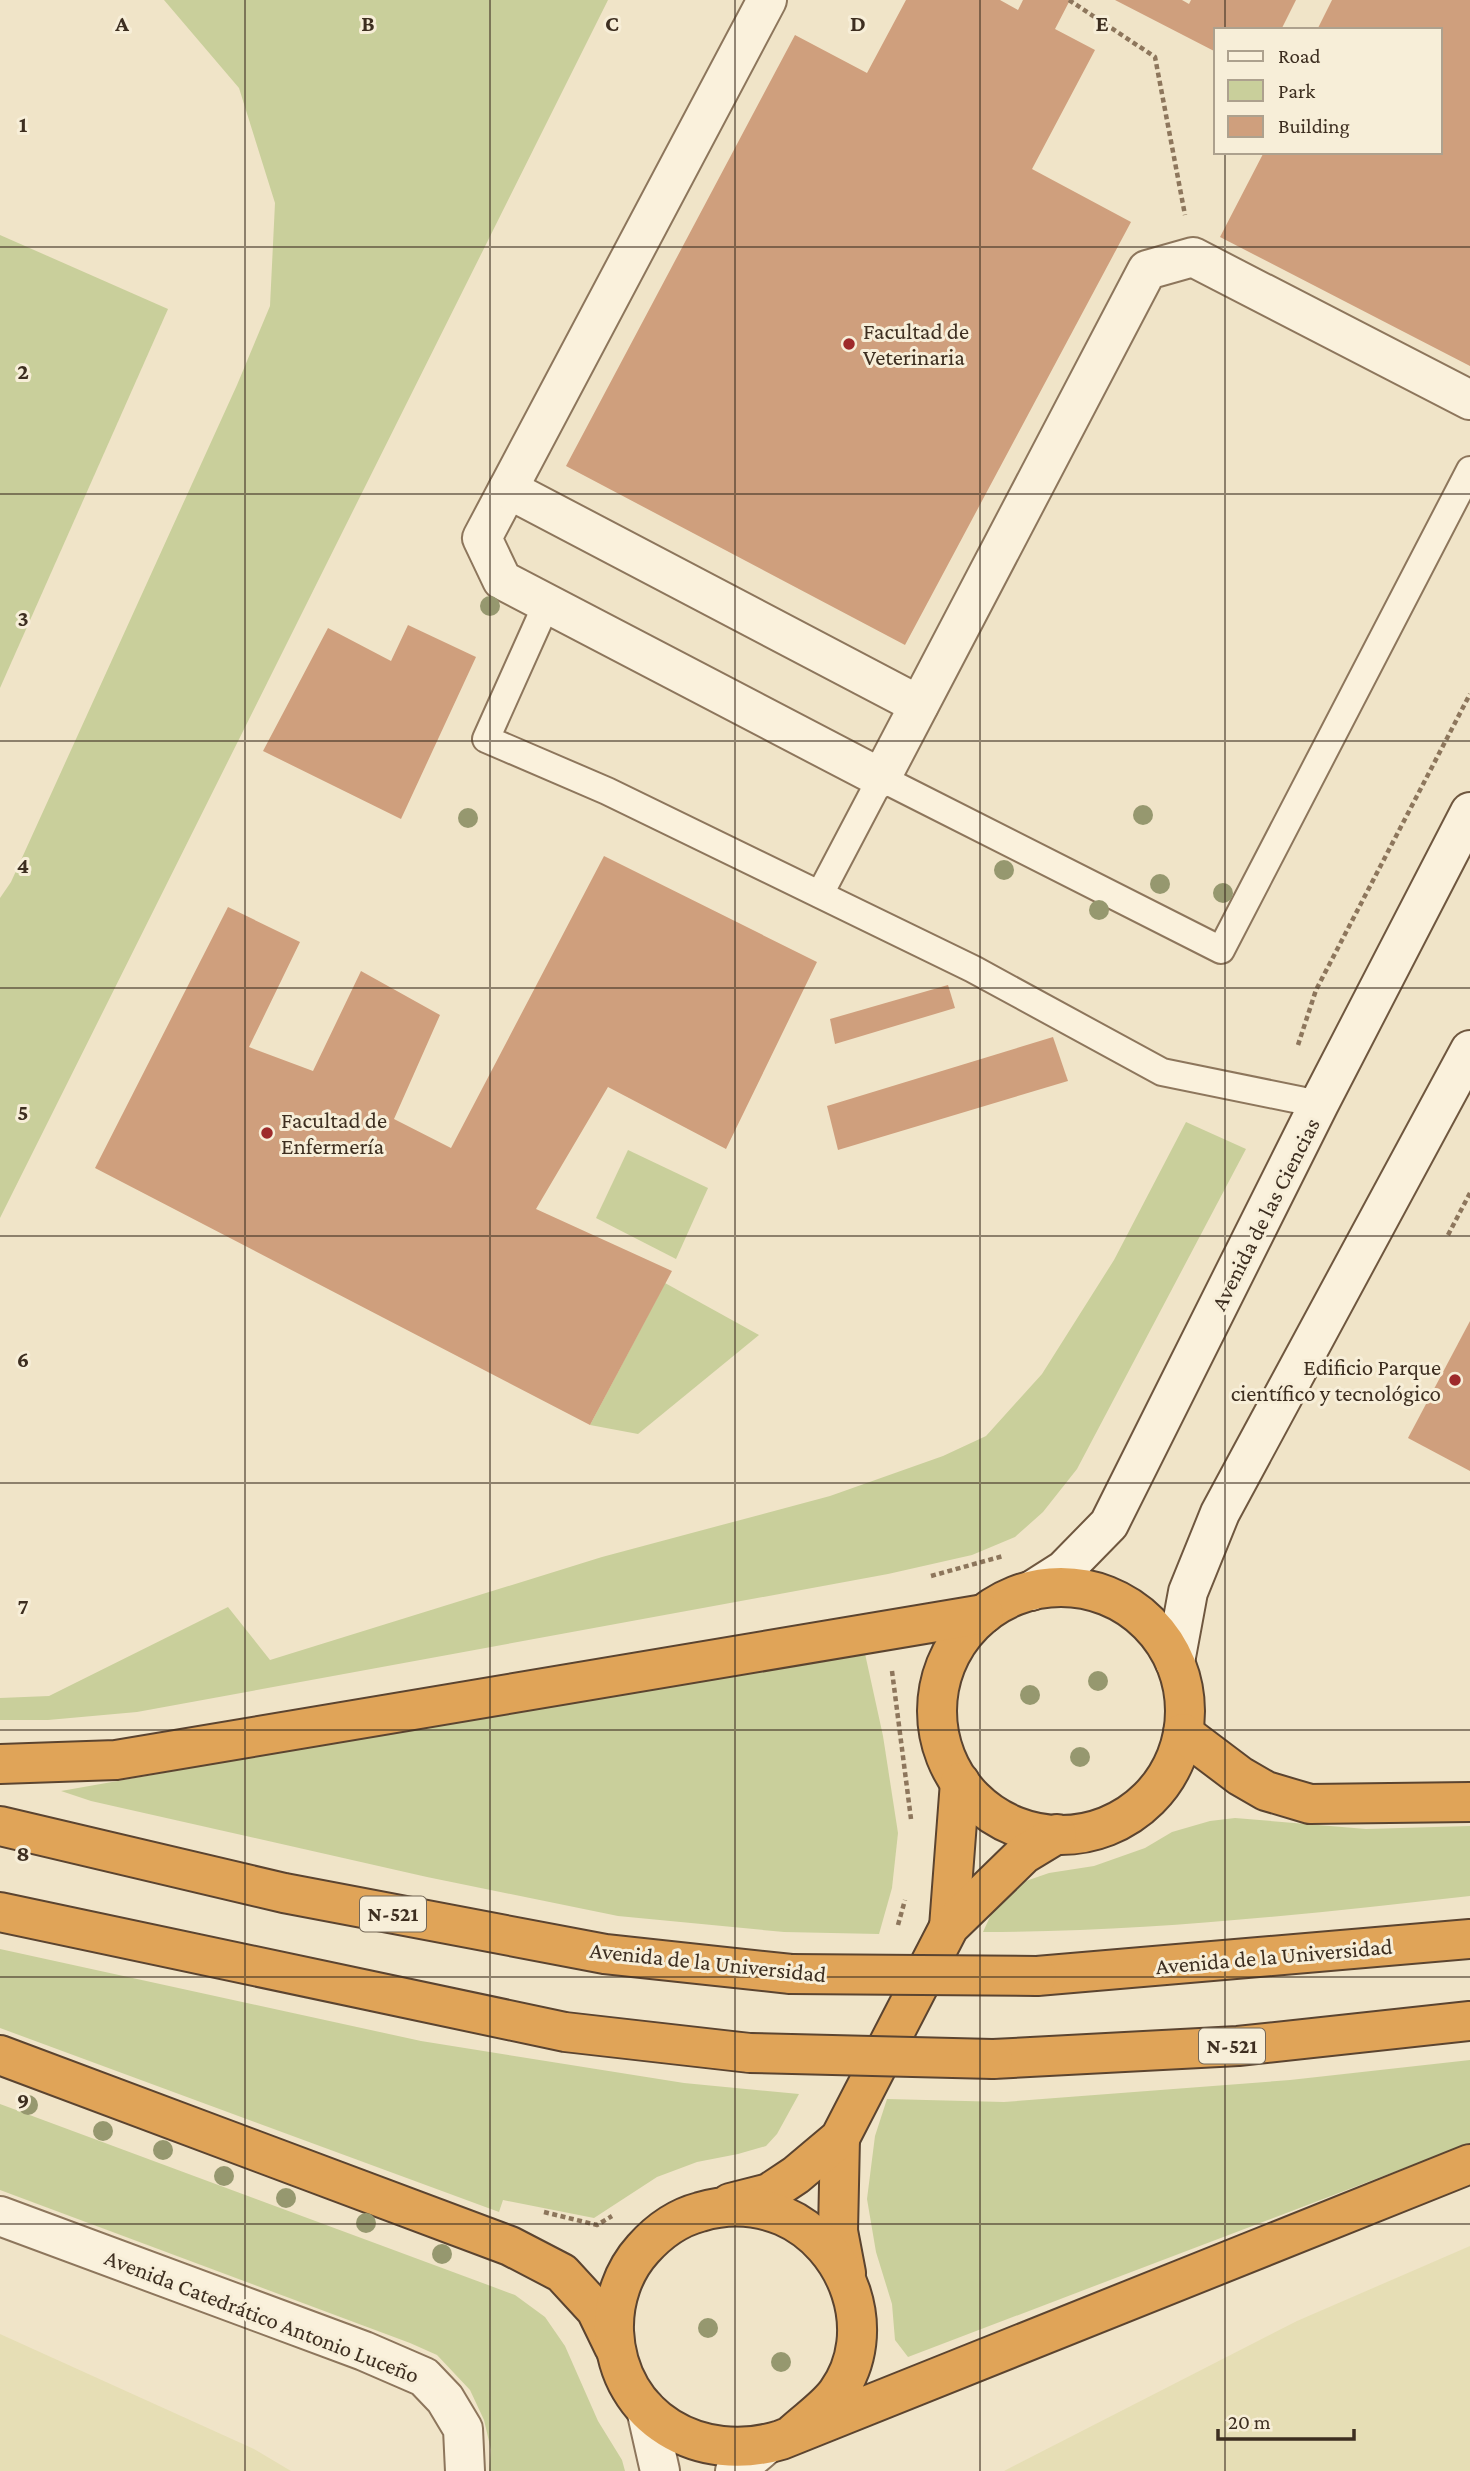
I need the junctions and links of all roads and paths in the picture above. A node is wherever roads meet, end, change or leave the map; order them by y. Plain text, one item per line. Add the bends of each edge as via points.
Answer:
1 (767, 0) edge
2 (1069, 0) edge
3 (1193, 257) junction
4 (1470, 400) edge
5 (1470, 470) edge
6 (508, 489) junction
7 (547, 603) junction
8 (1470, 694) edge
9 (919, 705) junction
10 (881, 778) junction
11 (1470, 812) edge
12 (820, 894) junction
13 (1470, 1050) edge
14 (1281, 1097) junction
15 (1320, 1104) junction
16 (1470, 1193) edge
17 (1448, 1235) dead end
18 (1016, 1552) dead end
19 (926, 1577) dead end
20 (1031, 1591) junction
21 (985, 1614) junction
22 (1175, 1662) junction
23 (1183, 1732) junction
24 (0, 1764) edge
25 (960, 1783) junction
26 (1470, 1802) edge
27 (0, 1826) edge
28 (1057, 1834) junction
29 (0, 1912) edge
30 (949, 1927) junction
31 (1470, 1939) edge
32 (1470, 2021) edge
33 (0, 2055) edge
34 (840, 2138) junction
35 (1470, 2164) edge
36 (705, 2210) junction
37 (0, 2216) edge
38 (849, 2285) junction
39 (616, 2352) junction
40 (646, 2409) junction
41 (780, 2438) junction
42 (465, 2471) edge
43 (660, 2471) edge
44 (735, 2471) edge

1 - 6 street
2 - 3 path via 1155,57
3 - 4 street
3 - 9 street via 1147,270
5 - 10 lane via 1221,950
6 - 7 street via 482,538 502,580
6 - 9 street
7 - 10 street
7 - 12 lane via 486,738
8 - 14 path via 1316,990
9 - 10 street
10 - 12 lane
11 - 15 street, Avenida de las Ciencias
12 - 14 lane via 973,969 1162,1072
13 - 22 street via 1220,1513 1188,1592
14 - 15 lane
15 - 20 street, Avenida de las Ciencias via 1109,1524 1064,1570
16 - 17 path
18 - 19 path
20 - 21 highway via 1007,1599
20 - 22 highway via 1068,1587 1116,1600 1155,1630
21 - 24 highway via 116,1760
21 - 25 highway via 955,1646 938,1698 939,1736
22 - 23 highway via 1185,1704
23 - 26 highway via 1266,1791 1310,1804
23 - 28 highway via 1170,1768 1139,1807 1106,1826
25 - 28 highway via 979,1804 1003,1819
25 - 30 highway
27 - 31 highway, Avenida de la Universidad / N-521, bridge via 284,1893 592,1951 792,1974 1037,1976
28 - 30 highway via 1024,1854
29 - 32 highway, N-521, bridge via 565,2032 750,2053 993,2059 1238,2046
30 - 34 highway
33 - 39 highway via 510,2246 562,2273 596,2310
34 - 36 highway via 769,2193
34 - 38 highway via 838,2231
35 - 41 highway
36 - 38 highway via 742,2206 792,2220 831,2252
36 - 39 highway via 658,2234 632,2263 614,2312
37 - 42 street, Avenida Catedrático Antonio Luceño via 364,2351 424,2378 445,2399 463,2429
38 - 41 highway via 857,2336 848,2373 835,2395
39 - 40 highway via 627,2383
40 - 41 highway via 668,2428 695,2441 738,2448
40 - 43 street
41 - 44 street

